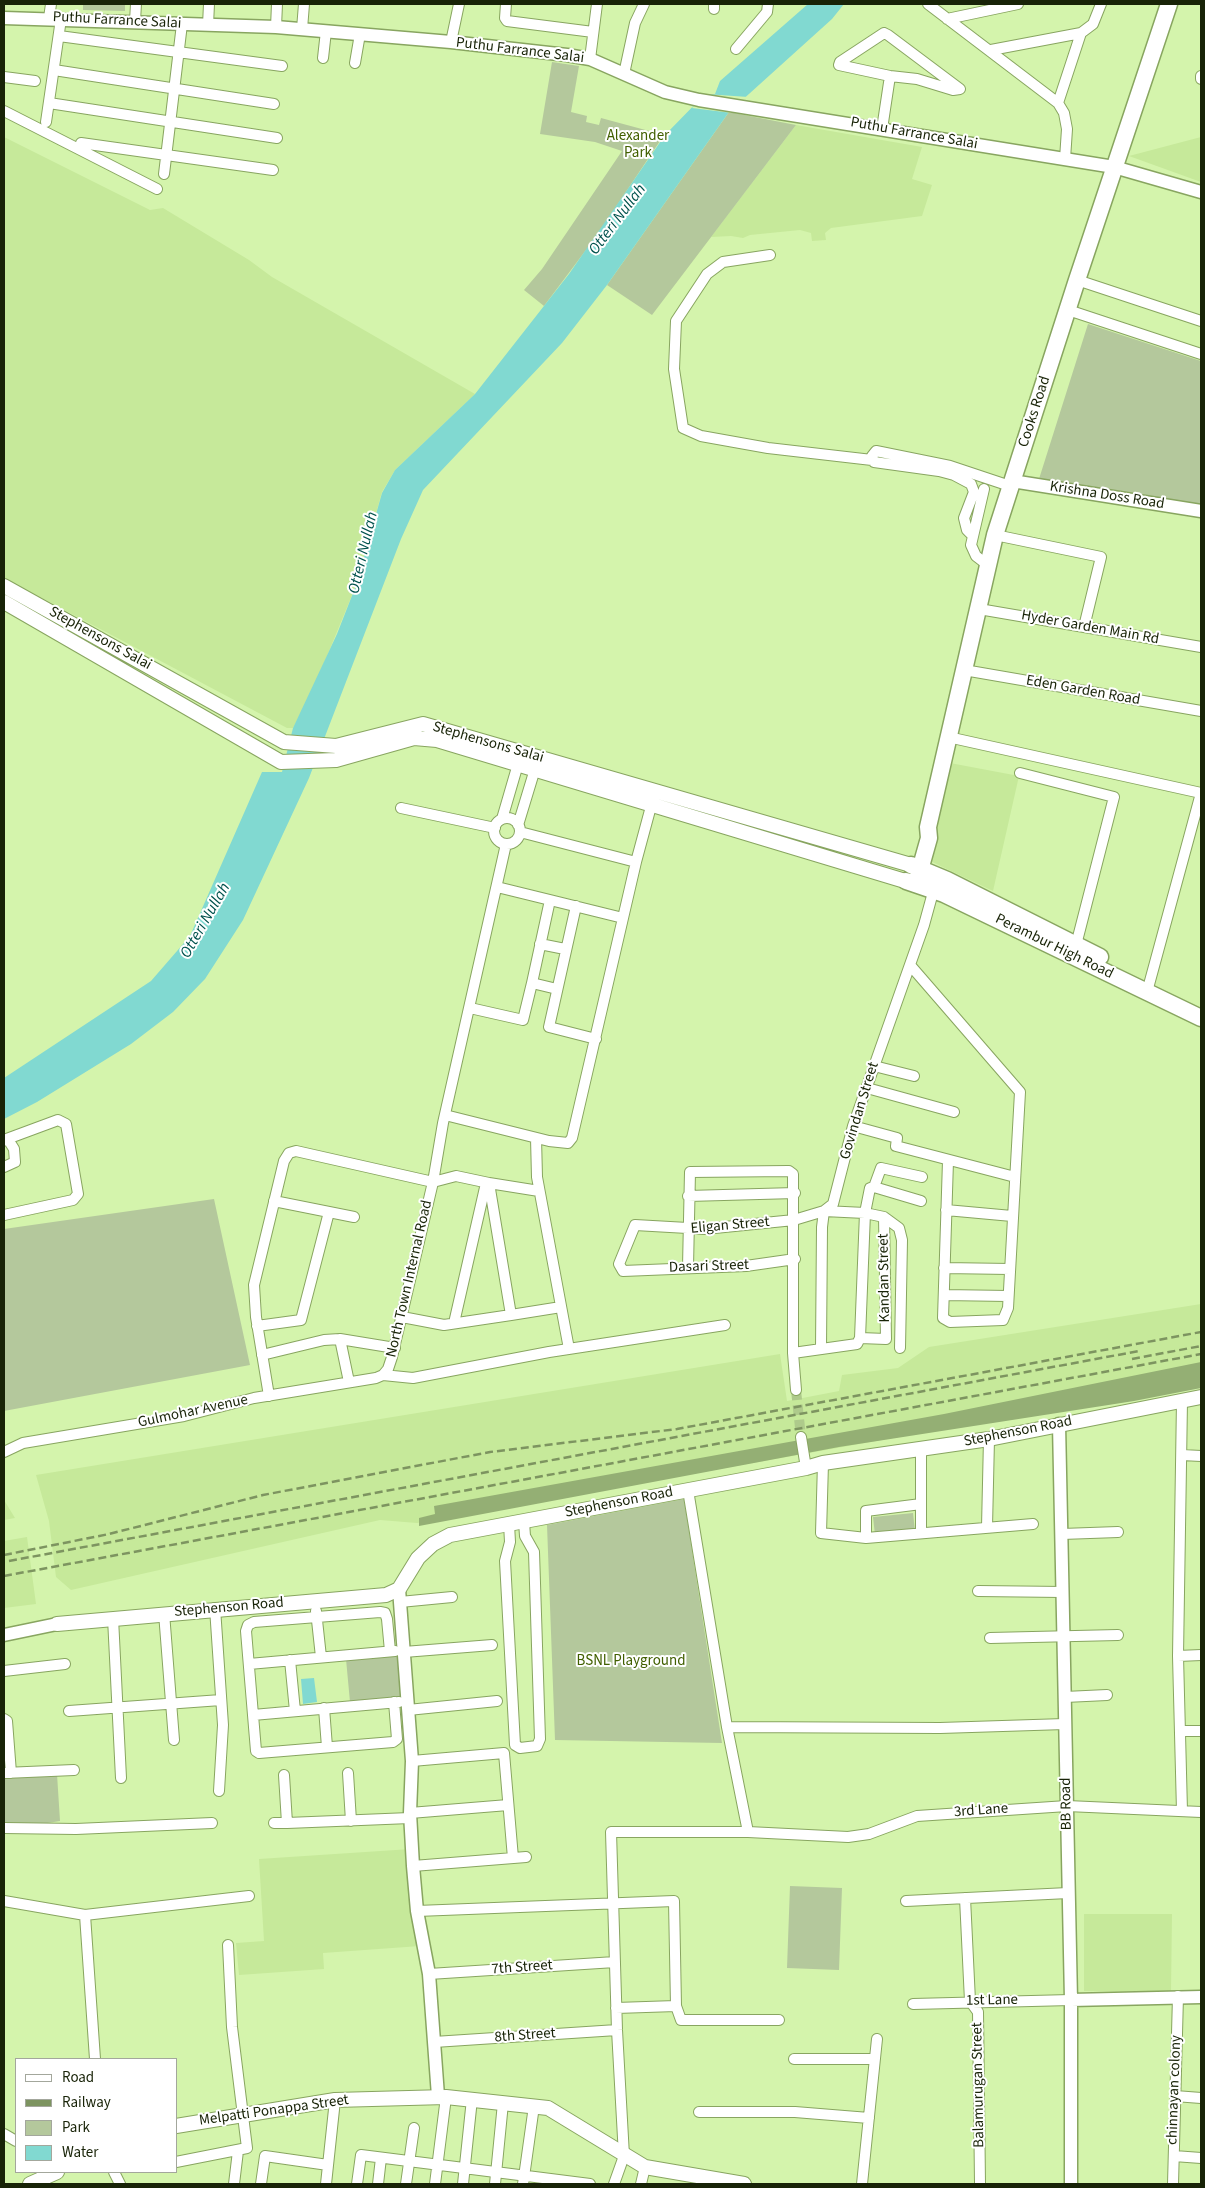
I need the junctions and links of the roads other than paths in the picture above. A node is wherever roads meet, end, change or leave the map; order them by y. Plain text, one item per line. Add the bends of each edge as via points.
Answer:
1 (51, 4) edge
2 (136, 4) edge
3 (209, 4) edge
4 (277, 4) edge
5 (304, 4) edge
6 (459, 4) edge
7 (506, 4) edge
8 (597, 4) edge
9 (644, 4) edge
10 (768, 4) edge
11 (928, 4) edge
12 (1018, 4) edge
13 (1101, 4) edge
14 (1169, 4) edge
15 (4, 18) edge
16 (55, 18) junction
17 (946, 19) junction
18 (135, 22) junction
19 (182, 24) junction
20 (208, 25) junction
21 (276, 27) junction
22 (302, 30) junction
23 (326, 32) junction
24 (593, 32) junction
25 (1081, 33) junction
26 (360, 34) junction
27 (59, 36) junction
28 (451, 42) junction
29 (736, 49) dead end
30 (991, 50) junction
31 (179, 52) junction
32 (323, 58) dead end
33 (590, 59) junction
34 (355, 63) dead end
35 (282, 66) dead end
36 (54, 70) junction
37 (624, 74) junction
38 (890, 76) junction
39 (4, 77) edge
40 (36, 81) dead end
41 (174, 89) junction
42 (1058, 103) junction
43 (49, 104) junction
44 (274, 104) dead end
45 (4, 111) edge
46 (46, 122) dead end
47 (170, 122) junction
48 (882, 129) junction
49 (277, 138) dead end
50 (81, 143) dead end
51 (166, 155) junction
52 (1065, 159) junction
53 (1114, 167) junction
54 (273, 170) dead end
55 (164, 174) dead end
56 (157, 189) dead end
57 (1201, 192) edge
58 (770, 255) dead end
59 (1077, 280) junction
60 (1068, 310) junction
61 (1201, 321) edge
62 (1201, 354) edge
63 (872, 460) junction
64 (1011, 484) junction
65 (984, 489) dead end
66 (1201, 511) edge
67 (972, 535) junction
68 (995, 535) junction
69 (989, 566) junction
70 (4, 586) edge
71 (4, 602) edge
72 (979, 609) junction
73 (1084, 627) junction
74 (1201, 647) edge
75 (964, 670) junction
76 (1201, 711) edge
77 (948, 738) junction
78 (518, 764) junction
79 (535, 769) junction
80 (1020, 773) dead end
81 (654, 798) junction
82 (401, 808) dead end
83 (502, 819) junction
84 (495, 828) junction
85 (519, 829) junction
86 (506, 844) junction
87 (636, 862) junction
88 (913, 875) junction
89 (936, 884) junction
90 (497, 887) junction
91 (550, 900) junction
92 (576, 906) junction
93 (623, 918) junction
94 (540, 944) junction
95 (565, 949) junction
96 (1084, 953) junction
97 (910, 965) junction
98 (532, 983) junction
99 (1149, 987) junction
100 (557, 989) junction
101 (1201, 1006) edge
102 (470, 1008) junction
103 (1201, 1018) edge
104 (596, 1039) junction
105 (874, 1066) junction
106 (914, 1076) dead end
107 (867, 1088) junction
108 (954, 1112) dead end
109 (444, 1115) junction
110 (853, 1126) junction
111 (536, 1138) junction
112 (4, 1140) edge
113 (948, 1161) junction
114 (4, 1168) edge
115 (922, 1177) dead end
116 (1015, 1177) junction
117 (433, 1182) junction
118 (487, 1183) junction
119 (874, 1186) junction
120 (539, 1191) junction
121 (795, 1193) junction
122 (688, 1196) junction
123 (922, 1201) dead end
124 (274, 1202) junction
125 (946, 1210) junction
126 (824, 1211) junction
127 (329, 1212) junction
128 (864, 1212) junction
129 (4, 1215) edge
130 (1012, 1216) junction
131 (354, 1217) dead end
132 (884, 1217) junction
133 (794, 1220) junction
134 (688, 1230) junction
135 (794, 1258) junction
136 (688, 1267) junction
137 (944, 1268) junction
138 (1010, 1269) junction
139 (623, 1271) joint
140 (944, 1295) junction
141 (1008, 1296) junction
142 (561, 1307) junction
143 (511, 1315) junction
144 (402, 1317) junction
145 (454, 1323) junction
146 (725, 1325) dead end
147 (257, 1326) junction
148 (860, 1338) junction
149 (340, 1339) junction
150 (394, 1348) junction
151 (821, 1348) junction
152 (900, 1348) dead end
153 (569, 1349) junction
154 (793, 1352) junction
155 (262, 1355) junction
156 (383, 1375) junction
157 (348, 1382) junction
158 (796, 1390) tunnel mouth
159 (269, 1396) junction
160 (1201, 1397) edge
161 (1182, 1401) junction
162 (1059, 1424) junction
163 (801, 1437) tunnel mouth
164 (989, 1439) junction
165 (921, 1449) junction
166 (4, 1452) edge
167 (1182, 1455) junction
168 (1201, 1456) edge
169 (823, 1463) junction
170 (806, 1468) junction
171 (688, 1490) junction
172 (921, 1504) junction
173 (1034, 1524) dead end
174 (525, 1527) junction
175 (987, 1527) junction
176 (509, 1529) junction
177 (921, 1532) junction
178 (1118, 1532) dead end
179 (1062, 1534) junction
180 (866, 1538) junction
181 (530, 1544) junction
182 (509, 1546) junction
183 (978, 1591) dead end
184 (1063, 1592) junction
185 (399, 1596) junction
186 (452, 1597) dead end
187 (315, 1601) junction
188 (215, 1608) junction
189 (164, 1613) junction
190 (316, 1617) junction
191 (113, 1618) junction
192 (58, 1624) joint
193 (4, 1635) edge
194 (1118, 1635) dead end
195 (1063, 1636) junction
196 (990, 1638) dead end
197 (492, 1645) dead end
198 (390, 1651) junction
199 (404, 1651) junction
200 (1178, 1656) junction
201 (1201, 1656) edge
202 (321, 1657) junction
203 (290, 1660) junction
204 (65, 1664) dead end
205 (248, 1664) junction
206 (4, 1671) edge
207 (1108, 1695) dead end
208 (1065, 1697) junction
209 (221, 1700) junction
210 (497, 1701) dead end
211 (172, 1702) junction
212 (394, 1702) junction
213 (408, 1705) junction
214 (118, 1706) junction
215 (324, 1708) junction
216 (69, 1711) dead end
217 (295, 1711) junction
218 (253, 1715) junction
219 (4, 1718) edge
220 (1065, 1724) junction
221 (727, 1727) junction
222 (1180, 1731) junction
223 (1201, 1732) edge
224 (174, 1740) dead end
225 (327, 1747) junction
226 (412, 1761) junction
227 (74, 1770) dead end
228 (7, 1773) edge
229 (348, 1773) dead end
230 (284, 1775) dead end
231 (122, 1778) dead end
232 (219, 1791) dead end
233 (508, 1805) junction
234 (1067, 1806) junction
235 (1182, 1811) junction
236 (1201, 1812) edge
237 (410, 1816) junction
238 (351, 1821) junction
239 (212, 1823) dead end
240 (288, 1823) junction
241 (274, 1824) dead end
242 (4, 1828) edge
243 (748, 1832) junction
244 (526, 1857) dead end
245 (513, 1858) junction
246 (413, 1866) junction
247 (1068, 1893) junction
248 (249, 1896) dead end
249 (966, 1898) junction
250 (4, 1901) edge
251 (906, 1901) dead end
252 (614, 1904) junction
253 (417, 1912) junction
254 (85, 1915) junction
255 (228, 1945) dead end
256 (615, 1962) junction
257 (429, 1974) junction
258 (1178, 1996) junction
259 (1201, 1997) edge
260 (1071, 2000) junction
261 (970, 2001) junction
262 (914, 2004) dead end
263 (676, 2006) junction
264 (616, 2008) junction
265 (779, 2020) dead end
266 (616, 2030) junction
267 (877, 2039) dead end
268 (434, 2042) junction
269 (95, 2058) edge
270 (794, 2059) dead end
271 (875, 2059) junction
272 (442, 2096) junction
273 (1175, 2096) junction
274 (1201, 2098) edge
275 (472, 2099) junction
276 (335, 2100) junction
277 (503, 2102) junction
278 (534, 2106) junction
279 (699, 2112) dead end
280 (243, 2114) junction
281 (869, 2118) junction
282 (178, 2126) edge
283 (414, 2128) dead end
284 (4, 2134) edge
285 (15, 2140) edge
286 (238, 2151) junction
287 (624, 2156) junction
288 (1174, 2156) junction
289 (381, 2158) junction
290 (1201, 2158) edge
291 (410, 2161) junction
292 (178, 2162) edge
293 (328, 2165) junction
294 (438, 2165) junction
295 (645, 2167) junction
296 (465, 2168) junction
297 (497, 2172) junction
298 (54, 2173) edge
299 (523, 2180) edge
300 (709, 2181) edge
301 (551, 2182) edge
302 (30, 2184) edge
303 (234, 2184) edge
304 (261, 2184) edge
305 (265, 2184) edge
306 (326, 2184) edge
307 (357, 2184) edge
308 (378, 2184) edge
309 (406, 2184) edge
310 (435, 2184) edge
311 (463, 2184) edge
312 (495, 2184) edge
313 (584, 2184) edge
314 (614, 2184) edge
315 (641, 2184) edge
316 (744, 2184) edge
317 (862, 2184) edge
318 (980, 2184) edge
319 (1072, 2184) edge
320 (1173, 2184) edge

1 - 16 street
2 - 18 street
3 - 20 street
4 - 21 street
5 - 22 street
6 - 28 street
7 - 24 street via 507,21
8 - 24 street
9 - 37 street via 635,23
10 - 29 street via 767,12
11 - 17 street
12 - 17 street
13 - 25 street via 1094,24
14 - 53 main road, Cooks Road
15 - 16 street, Puthu Farrance Salai
16 - 18 street, Puthu Farrance Salai
16 - 27 street
17 - 30 street
18 - 19 street, Puthu Farrance Salai
19 - 20 street, Puthu Farrance Salai
19 - 31 street
20 - 21 street, Puthu Farrance Salai
21 - 22 street, Puthu Farrance Salai
22 - 23 street, Puthu Farrance Salai
23 - 26 street, Puthu Farrance Salai
23 - 32 street
24 - 33 street
25 - 30 street
25 - 42 street
26 - 28 street, Puthu Farrance Salai
26 - 34 street
27 - 31 street
27 - 36 street
28 - 33 street, Puthu Farrance Salai
30 - 42 street
31 - 35 street
31 - 41 street
33 - 37 street, Puthu Farrance Salai
36 - 41 street
36 - 43 street
37 - 48 street, Puthu Farrance Salai via 665,92 698,100
38 - 38 street via 838,64 884,34 960,89
38 - 48 street
39 - 40 street
41 - 44 street
41 - 47 street
42 - 52 street via 1067,129
43 - 46 street
43 - 47 street
45 - 56 street
47 - 49 street
47 - 51 street
48 - 52 street, Puthu Farrance Salai
50 - 51 street
51 - 54 street
51 - 55 street
52 - 53 street, Puthu Farrance Salai
53 - 57 street, Puthu Farrance Salai
53 - 59 main road, Cooks Road
58 - 63 street via 723,262 707,274 676,321 674,369 683,428 701,436 758,446
59 - 60 main road, Cooks Road
59 - 61 street
60 - 62 street
60 - 64 main road, Cooks Road
63 - 64 street via 876,451 950,466
63 - 67 street via 954,475 971,484 974,492 964,518
64 - 66 street, Krishna Doss Road
64 - 68 main road, Cooks Road
65 - 67 street
67 - 69 street via 971,548
68 - 69 main road, Cooks Road
68 - 73 street via 1101,557
69 - 72 main road, Cooks Road
70 - 81 main road, Stephensons Salai via 284,742 336,746 423,724
71 - 78 main road, Stephensons Salai via 281,762 336,760 414,738 438,740
72 - 73 street, Hyder Garden Main Rd
72 - 75 main road, Cooks Road
73 - 74 street, Hyder Garden Main Rd
75 - 76 street, Eden Garden Road
75 - 77 main road, Cooks Road
77 - 88 main road, Cooks Road via 928,827 930,838
77 - 99 street via 1201,793
78 - 79 main road, Stephensons Salai
78 - 83 street
79 - 81 main road, Stephensons Salai
79 - 85 street
80 - 96 street via 1114,797
81 - 87 street
81 - 88 main road, Stephensons Salai
82 - 84 street
83 - 84 street
83 - 85 street via 508,818
84 - 86 street via 497,839
85 - 86 street via 515,841
85 - 87 street
86 - 90 street, North Town Internal Road
87 - 93 street
88 - 89 main road, Perambur High Road
89 - 96 main road, Perambur High Road
89 - 97 street, Govindan Street
90 - 91 street
90 - 102 street, North Town Internal Road
91 - 92 street
91 - 94 street
92 - 93 street
92 - 95 street
93 - 104 street
94 - 95 street
94 - 98 street
95 - 100 street
96 - 99 main road, Perambur High Road
97 - 105 street, Govindan Street
97 - 116 street via 1020,1092
98 - 100 street
98 - 102 street via 523,1020
99 - 101 main road, Perambur High Road
99 - 103 main road, Perambur High Road
100 - 104 street via 548,1027
102 - 109 street, North Town Internal Road
104 - 111 street via 572,1138 563,1143
105 - 106 street
105 - 107 street, Govindan Street
107 - 108 street
107 - 110 street, Govindan Street
109 - 111 street
109 - 117 street, North Town Internal Road
110 - 113 street via 897,1138 896,1146
110 - 126 street, Govindan Street via 833,1204
111 - 120 street
112 - 114 street via 10,1142 14,1149 15,1162
112 - 129 street via 58,1120 66,1124 78,1194 73,1200
113 - 116 street
113 - 125 street
115 - 119 street via 881,1168
116 - 130 street
117 - 118 street via 456,1176
117 - 124 street via 292,1151 284,1161
117 - 144 street, North Town Internal Road
118 - 120 street
118 - 143 street
118 - 145 street
119 - 123 street
119 - 128 street via 870,1188
120 - 142 street
121 - 122 street
121 - 122 street via 795,1177 789,1171 690,1172
121 - 133 street
122 - 134 street
124 - 127 street
124 - 147 street via 254,1285
125 - 130 street
125 - 137 street
126 - 128 street, Eligan Street
126 - 133 street, Eligan Street
126 - 151 street, Govindan Street
127 - 131 street
127 - 147 street via 301,1320
128 - 132 street, Eligan Street
128 - 148 street
130 - 138 street
132 - 148 street, Kandan Street via 886,1339
132 - 152 street via 899,1228 902,1240
133 - 134 street, Eligan Street
133 - 135 street
134 - 136 street
134 - 139 street, Eligan Street via 635,1225 619,1264
135 - 136 street, Dasari Street via 746,1266
135 - 154 street
136 - 139 street, Dasari Street
137 - 138 street
137 - 140 street
138 - 141 street
140 - 141 street
140 - 141 street via 944,1318 950,1322 1003,1320
142 - 143 street
142 - 153 street
143 - 145 street
144 - 145 street
144 - 150 street, North Town Internal Road
146 - 153 street, Gulmohar Avenue
147 - 155 street
148 - 151 street via 850,1346
149 - 150 street
149 - 155 street
149 - 157 street
150 - 156 street, North Town Internal Road via 390,1366
151 - 154 street
153 - 156 street, Gulmohar Avenue via 413,1378
154 - 158 street
155 - 159 street
156 - 157 street, Gulmohar Avenue
157 - 159 street, Gulmohar Avenue
159 - 166 street, Gulmohar Avenue via 184,1416 23,1443
160 - 161 main road, Stephenson Road
161 - 162 main road, Stephenson Road
161 - 167 street
162 - 164 main road, Stephenson Road
162 - 179 street, BB Road
163 - 170 street
164 - 165 main road, Stephenson Road
164 - 175 street
165 - 169 main road, Stephenson Road
165 - 172 street
167 - 168 street
167 - 200 street
169 - 170 main road, Stephenson Road
169 - 180 street via 821,1533
170 - 171 main road, Stephenson Road
171 - 174 main road, Stephenson Road
171 - 221 street
172 - 177 street
172 - 180 street via 866,1512
173 - 175 street
174 - 176 main road, Stephenson Road
174 - 181 street
175 - 177 street
176 - 182 street
176 - 185 main road, Stephenson Road via 450,1535 433,1544 418,1558
177 - 180 street
178 - 179 street
179 - 184 street, BB Road
181 - 182 street
181 - 182 street via 534,1552 540,1739 537,1746 520,1748 515,1745 505,1561
183 - 184 street
184 - 195 street, BB Road
185 - 186 street
185 - 187 main road, Stephenson Road
185 - 199 street
187 - 188 main road, Stephenson Road
187 - 190 street
188 - 189 main road, Stephenson Road
188 - 209 street
189 - 191 main road, Stephenson Road
189 - 211 street
190 - 198 street via 386,1613
190 - 202 street
190 - 205 street via 248,1624
191 - 192 main road, Stephenson Road
191 - 214 street
192 - 193 street
194 - 195 street
195 - 196 street
195 - 208 street, BB Road
197 - 199 street
198 - 199 street
198 - 202 street
199 - 213 street
200 - 201 street
200 - 222 street
202 - 203 street
203 - 205 street
203 - 217 street
204 - 206 street
205 - 218 street
207 - 208 street
208 - 220 street, BB Road
209 - 211 street
209 - 232 street via 223,1725
210 - 213 street
211 - 214 street
211 - 224 street
212 - 213 street
212 - 215 street
212 - 225 street via 396,1741
213 - 226 street
214 - 216 street
214 - 231 street
215 - 217 street
215 - 225 street
217 - 218 street
218 - 225 street via 257,1752
219 - 228 street via 7,1721
220 - 221 street via 940,1728
220 - 234 street, BB Road
221 - 243 street
222 - 223 street
222 - 235 street
226 - 233 street via 504,1753
226 - 237 street
227 - 228 street
229 - 238 street
230 - 240 street
233 - 237 street
233 - 245 street
234 - 235 street, 3rd Lane
234 - 243 street, 3rd Lane via 917,1816 869,1834 848,1837
234 - 247 street, BB Road
235 - 236 street, 3rd Lane
237 - 238 street
237 - 246 street
238 - 240 street
239 - 242 street via 76,1830
240 - 241 street
243 - 252 street, 3rd Lane via 611,1832
244 - 245 street
245 - 246 street
246 - 253 street
247 - 249 street
247 - 260 street, BB Road
248 - 254 street
249 - 251 street
249 - 261 street, Balamurugan Street
250 - 254 street
252 - 253 street
252 - 256 street
252 - 263 street via 674,1901
253 - 257 street
254 - 269 street
255 - 280 street via 232,2027
256 - 257 street, 7th Street
256 - 264 street
257 - 268 street
258 - 259 street
258 - 260 street
258 - 273 street, chinnayan colony
260 - 261 street, 1st Lane
260 - 319 street, BB Road
261 - 262 street, 1st Lane
261 - 318 street, Balamurugan Street via 978,2012
263 - 264 street
263 - 265 street via 681,2020
264 - 266 street
266 - 268 street, 8th Street
266 - 287 street
267 - 271 street
268 - 272 street
270 - 271 street
271 - 281 street
272 - 275 main road, Melpatti Ponappa Street
272 - 276 main road, Melpatti Ponappa Street
272 - 294 street
273 - 274 street
273 - 288 street, chinnayan colony
275 - 277 main road, Melpatti Ponappa Street
275 - 296 street
276 - 280 main road, Melpatti Ponappa Street
276 - 293 street
277 - 278 main road, Melpatti Ponappa Street
277 - 297 street
278 - 287 main road, Melpatti Ponappa Street via 548,2108
278 - 299 street
279 - 281 street via 787,2112
280 - 282 main road, Melpatti Ponappa Street
280 - 286 street via 247,2148
281 - 317 street
283 - 291 street
284 - 285 street
286 - 292 street
286 - 303 street
287 - 295 main road, Melpatti Ponappa Street
287 - 314 street
288 - 290 street
288 - 320 street, chinnayan colony
289 - 291 street
289 - 307 street via 361,2155
289 - 308 street
291 - 294 street
291 - 309 street
293 - 304 street via 265,2156
293 - 306 street
294 - 296 street
294 - 310 street
295 - 300 main road, Melpatti Ponappa Street
295 - 315 street
296 - 297 street
296 - 311 street
297 - 299 street
297 - 312 street
298 - 302 main road
299 - 301 street
300 - 316 main road, Melpatti Ponappa Street
301 - 313 street
304 - 305 street

